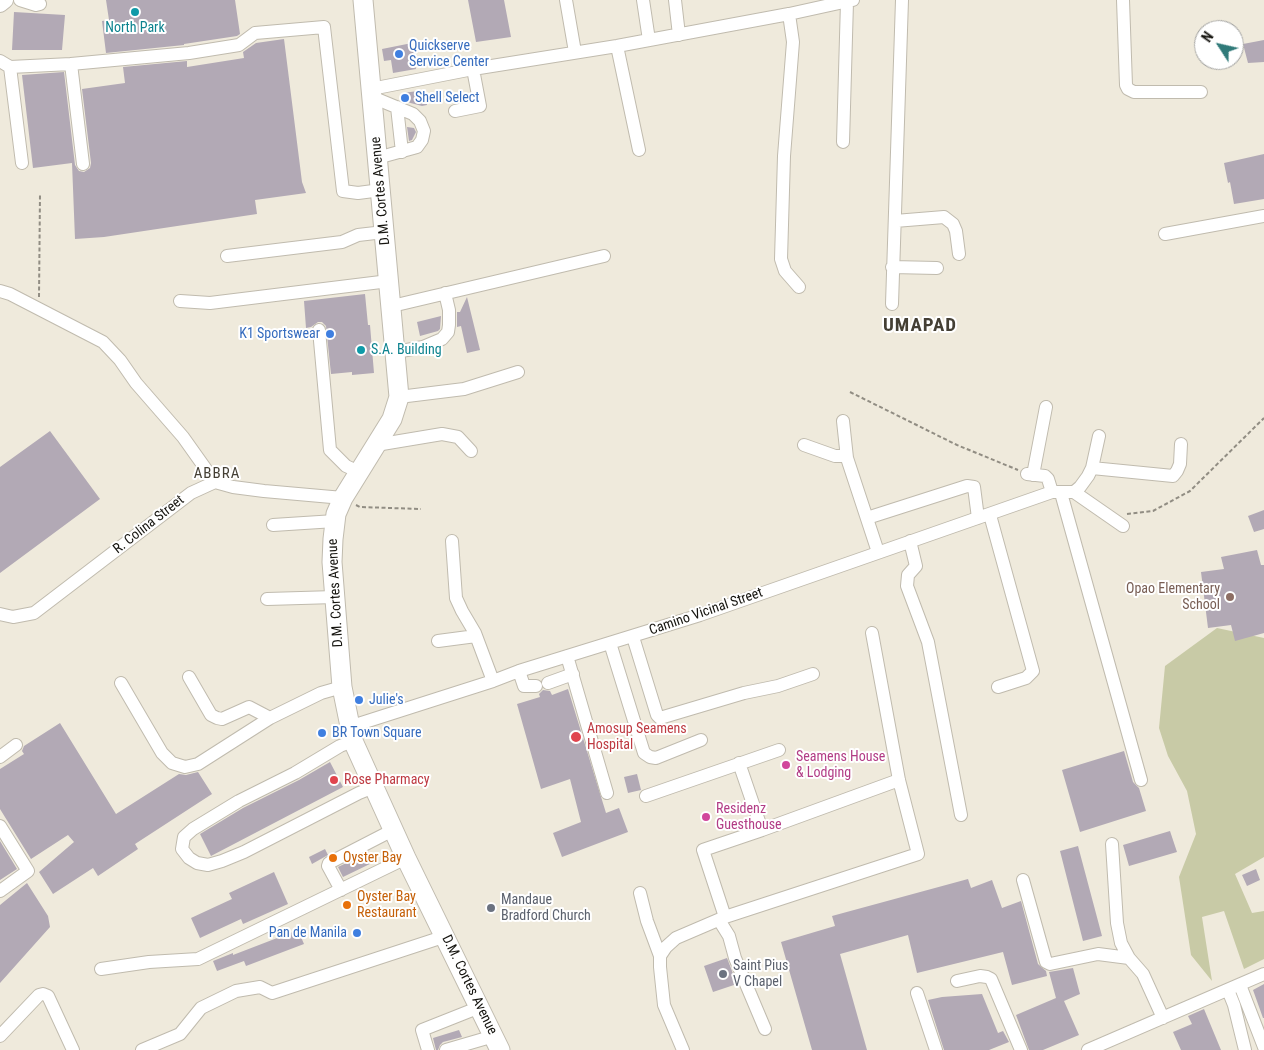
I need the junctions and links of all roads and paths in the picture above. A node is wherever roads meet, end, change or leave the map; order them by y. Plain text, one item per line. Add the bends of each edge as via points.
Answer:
1 (5, 0) edge
2 (20, 0) edge
3 (362, 0) edge
4 (566, 0) edge
5 (643, 0) edge
6 (675, 0) edge
7 (902, 0) edge
8 (1123, 0) edge
9 (850, 1) edge
10 (828, 2) edge
11 (0, 4) edge
12 (40, 4) dead end
13 (789, 14) junction
14 (679, 35) junction
15 (649, 40) junction
16 (616, 46) junction
17 (575, 52) junction
18 (5, 64) edge
19 (70, 64) junction
20 (473, 69) junction
21 (1201, 92) dead end
22 (371, 93) junction
23 (397, 107) junction
24 (455, 111) dead end
25 (843, 142) dead end
26 (639, 150) dead end
27 (402, 152) junction
28 (378, 158) junction
29 (22, 163) dead end
30 (83, 164) dead end
31 (381, 190) junction
32 (40, 194) dead end
33 (1264, 216) edge
34 (895, 221) junction
35 (384, 232) junction
36 (1165, 234) dead end
37 (960, 254) dead end
38 (227, 256) dead end
39 (604, 256) dead end
40 (892, 267) junction
41 (937, 268) dead end
42 (389, 282) junction
43 (800, 287) dead end
44 (0, 291) edge
45 (445, 293) junction
46 (180, 301) dead end
47 (892, 304) dead end
48 (392, 306) junction
49 (38, 308) junction
50 (319, 330) dead end
51 (396, 352) junction
52 (518, 372) dead end
53 (850, 392) dead end
54 (399, 397) junction
55 (1046, 407) dead end
56 (1264, 418) edge
57 (844, 421) dead end
58 (1100, 436) dead end
59 (1181, 444) dead end
60 (376, 445) junction
61 (804, 445) dead end
62 (471, 451) dead end
63 (847, 458) junction
64 (1092, 468) junction
65 (359, 472) junction
66 (1030, 474) junction
67 (215, 482) junction
68 (1057, 492) junction
69 (1074, 492) junction
70 (343, 498) junction
71 (421, 509) dead end
72 (1107, 515) junction
73 (984, 517) junction
74 (867, 518) junction
75 (334, 521) junction
76 (273, 524) dead end
77 (1123, 526) dead end
78 (452, 540) dead end
79 (910, 541) junction
80 (878, 552) junction
81 (335, 597) junction
82 (267, 600) dead end
83 (0, 614) edge
84 (872, 633) dead end
85 (476, 636) junction
86 (633, 637) junction
87 (438, 641) dead end
88 (610, 643) junction
89 (567, 656) junction
90 (519, 672) junction
91 (573, 674) junction
92 (813, 674) dead end
93 (189, 677) dead end
94 (494, 681) junction
95 (121, 683) dead end
96 (342, 687) junction
97 (998, 687) dead end
98 (270, 718) junction
99 (351, 734) junction
100 (701, 740) dead end
101 (16, 745) dead end
102 (779, 750) dead end
103 (0, 757) edge
104 (739, 763) junction
105 (899, 780) junction
106 (1141, 780) dead end
107 (374, 787) junction
108 (607, 794) dead end
109 (646, 796) dead end
110 (961, 815) dead end
111 (0, 826) edge
112 (393, 830) junction
113 (762, 830) junction
114 (1112, 844) dead end
115 (406, 858) junction
116 (1023, 880) dead end
117 (341, 890) junction
118 (0, 891) edge
119 (640, 893) dead end
120 (722, 919) junction
121 (446, 936) junction
122 (660, 956) junction
123 (1128, 958) junction
124 (101, 969) dead end
125 (1264, 974) edge
126 (957, 981) dead end
127 (1234, 987) junction
128 (917, 993) dead end
129 (480, 1007) junction
130 (1163, 1018) junction
131 (765, 1029) dead end
132 (0, 1036) edge
133 (497, 1043) edge
134 (1264, 1047) edge
135 (73, 1050) edge
136 (142, 1050) edge
137 (428, 1050) edge
138 (446, 1050) edge
139 (683, 1050) edge
140 (936, 1050) edge
141 (1021, 1050) edge
142 (1088, 1050) edge
143 (1245, 1050) edge

1 - 11 main road
2 - 12 street
3 - 22 highway, D.M. Cortes Avenue
4 - 17 street
5 - 15 street
6 - 14 street
7 - 34 street
8 - 21 street via 1128,89 1134,92
9 - 10 street
9 - 25 street
10 - 13 street
13 - 14 street
13 - 43 street via 793,42 784,156 781,259 784,271
14 - 15 street
15 - 16 street
16 - 17 street
16 - 26 street
17 - 20 street
18 - 19 street
18 - 29 street
19 - 30 street
19 - 31 street via 239,45 255,33 324,26 343,191
20 - 22 street
20 - 24 street via 480,106
22 - 23 street
22 - 28 highway, D.M. Cortes Avenue
23 - 27 street
23 - 27 street via 413,114 424,131 417,147
27 - 28 street
28 - 31 highway, D.M. Cortes Avenue
31 - 35 highway, D.M. Cortes Avenue
32 - 49 path
33 - 36 street
34 - 37 street via 944,217 953,224
34 - 40 street
35 - 38 street via 358,235 342,242
35 - 42 highway, D.M. Cortes Avenue
39 - 45 street
40 - 41 street
40 - 47 street
42 - 46 street via 210,304
42 - 48 highway, D.M. Cortes Avenue
44 - 49 street
45 - 48 street
45 - 51 street via 449,310 448,332 442,339 423,347
48 - 51 highway, D.M. Cortes Avenue
49 - 67 street via 103,342 183,437
50 - 65 street via 330,450 346,466
51 - 54 highway, D.M. Cortes Avenue
52 - 54 street via 464,388
53 - 66 path via 957,445
54 - 60 highway, D.M. Cortes Avenue via 392,419
55 - 66 street
56 - 72 path via 1190,492 1153,512
57 - 63 street
58 - 64 street
59 - 64 street via 1180,464 1172,476
60 - 62 street via 442,434 458,437
60 - 65 highway, D.M. Cortes Avenue
61 - 63 street
63 - 74 street
64 - 69 street
65 - 70 highway, D.M. Cortes Avenue
66 - 68 street via 1045,476
67 - 70 street via 264,491
67 - 83 street, R. Colina Street via 191,493 34,613 13,617
68 - 69 street, Camino Vicinal Street
68 - 73 street, Camino Vicinal Street
68 - 106 street
69 - 72 street
70 - 71 path via 360,507
70 - 75 highway, D.M. Cortes Avenue
72 - 77 street
73 - 74 street via 974,487 967,486
73 - 79 street, Camino Vicinal Street
73 - 97 street via 1033,671 1026,678
74 - 80 street
75 - 76 street
75 - 81 highway, D.M. Cortes Avenue via 332,562
78 - 85 street via 456,598
79 - 80 street, Camino Vicinal Street
79 - 110 street via 916,566 908,575 907,586 928,642
80 - 86 street, Camino Vicinal Street
81 - 82 street
81 - 96 highway, D.M. Cortes Avenue
84 - 105 street
85 - 87 street
85 - 94 street
86 - 88 street, Camino Vicinal Street
86 - 92 street via 660,718
88 - 89 street, Camino Vicinal Street
88 - 100 street via 644,753 656,758
89 - 90 street, Camino Vicinal Street
89 - 91 street
90 - 91 street via 524,686 542,685
90 - 94 street, Camino Vicinal Street
91 - 108 street
93 - 98 street via 211,715 222,719 249,707
94 - 99 street, Camino Vicinal Street
95 - 98 street via 162,753 172,763 185,767 198,764
96 - 98 street via 321,693
96 - 99 highway, D.M. Cortes Avenue
99 - 107 highway, D.M. Cortes Avenue
99 - 107 street, Camino Vicinal Street via 340,746 193,829 184,837 182,849 197,863 208,865 222,861
101 - 103 street
102 - 104 street
104 - 109 street
104 - 113 street
105 - 113 street
105 - 120 street via 918,854
107 - 112 highway, D.M. Cortes Avenue
111 - 118 street via 28,871
112 - 115 highway, D.M. Cortes Avenue
112 - 117 street via 329,863
113 - 120 street via 703,850
114 - 123 street via 1117,923
115 - 117 street
115 - 121 highway, D.M. Cortes Avenue
116 - 123 street via 1046,962 1050,964 1098,954
117 - 124 street via 198,959
119 - 122 street
120 - 122 street via 676,938
120 - 131 street
121 - 129 highway, D.M. Cortes Avenue
121 - 136 street via 272,993 260,987 236,991 201,1008 180,1034
122 - 139 street via 664,1005
123 - 130 street via 1143,974
125 - 127 street
126 - 141 street via 980,976 991,979
127 - 130 street
127 - 134 street
127 - 143 street via 1234,1005
128 - 140 street
129 - 133 highway, D.M. Cortes Avenue
129 - 137 street via 422,1030
130 - 142 street
132 - 135 street via 38,995 43,994 48,996
133 - 138 street

